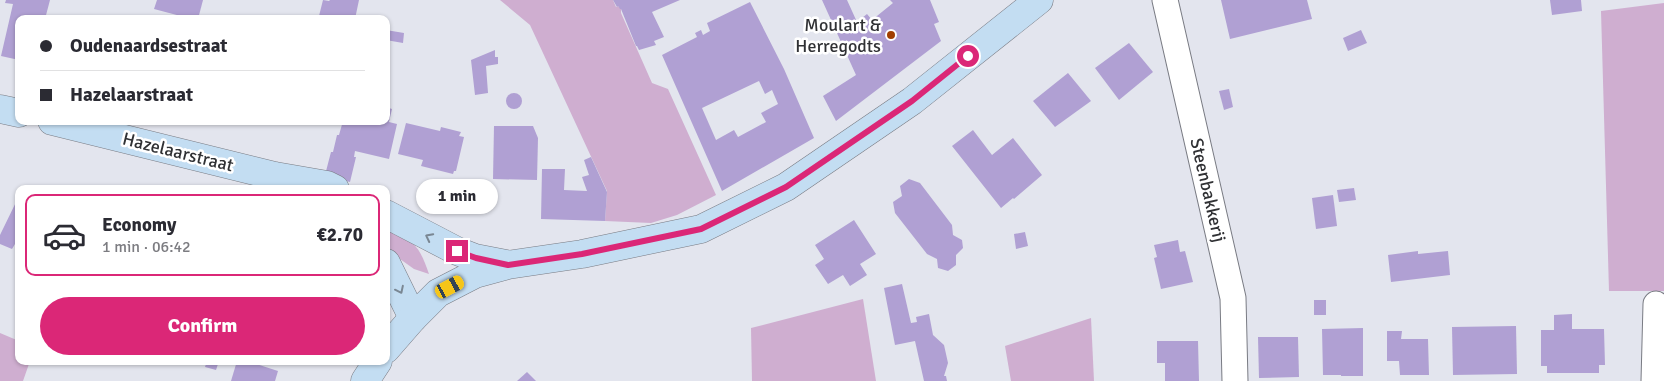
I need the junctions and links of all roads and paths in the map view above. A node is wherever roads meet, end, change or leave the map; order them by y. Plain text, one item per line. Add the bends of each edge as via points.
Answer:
1 (1039, 0) edge
2 (1165, 0) edge
3 (0, 109) edge
4 (15, 112) edge
5 (67, 125) edge
6 (285, 182) edge
7 (327, 185) edge
8 (390, 216) edge
9 (508, 265) junction
10 (390, 271) edge
11 (1656, 304) dead end
12 (413, 318) junction
13 (390, 344) edge
14 (375, 365) edge
15 (365, 381) edge
16 (1236, 381) edge
17 (1654, 381) edge

1 - 9 main road via 912,101 786,187 701,229 582,254
2 - 16 street, Steenbakkerij via 1232,298
3 - 4 main road
5 - 6 main road, Hazelaarstraat
6 - 7 main road, Hazelaarstraat
9 -> 8 main road via 457,251
9 - 12 main road via 475,274 438,293
10 -> 12 main road
11 - 17 street
12 - 13 main road
14 - 15 main road

